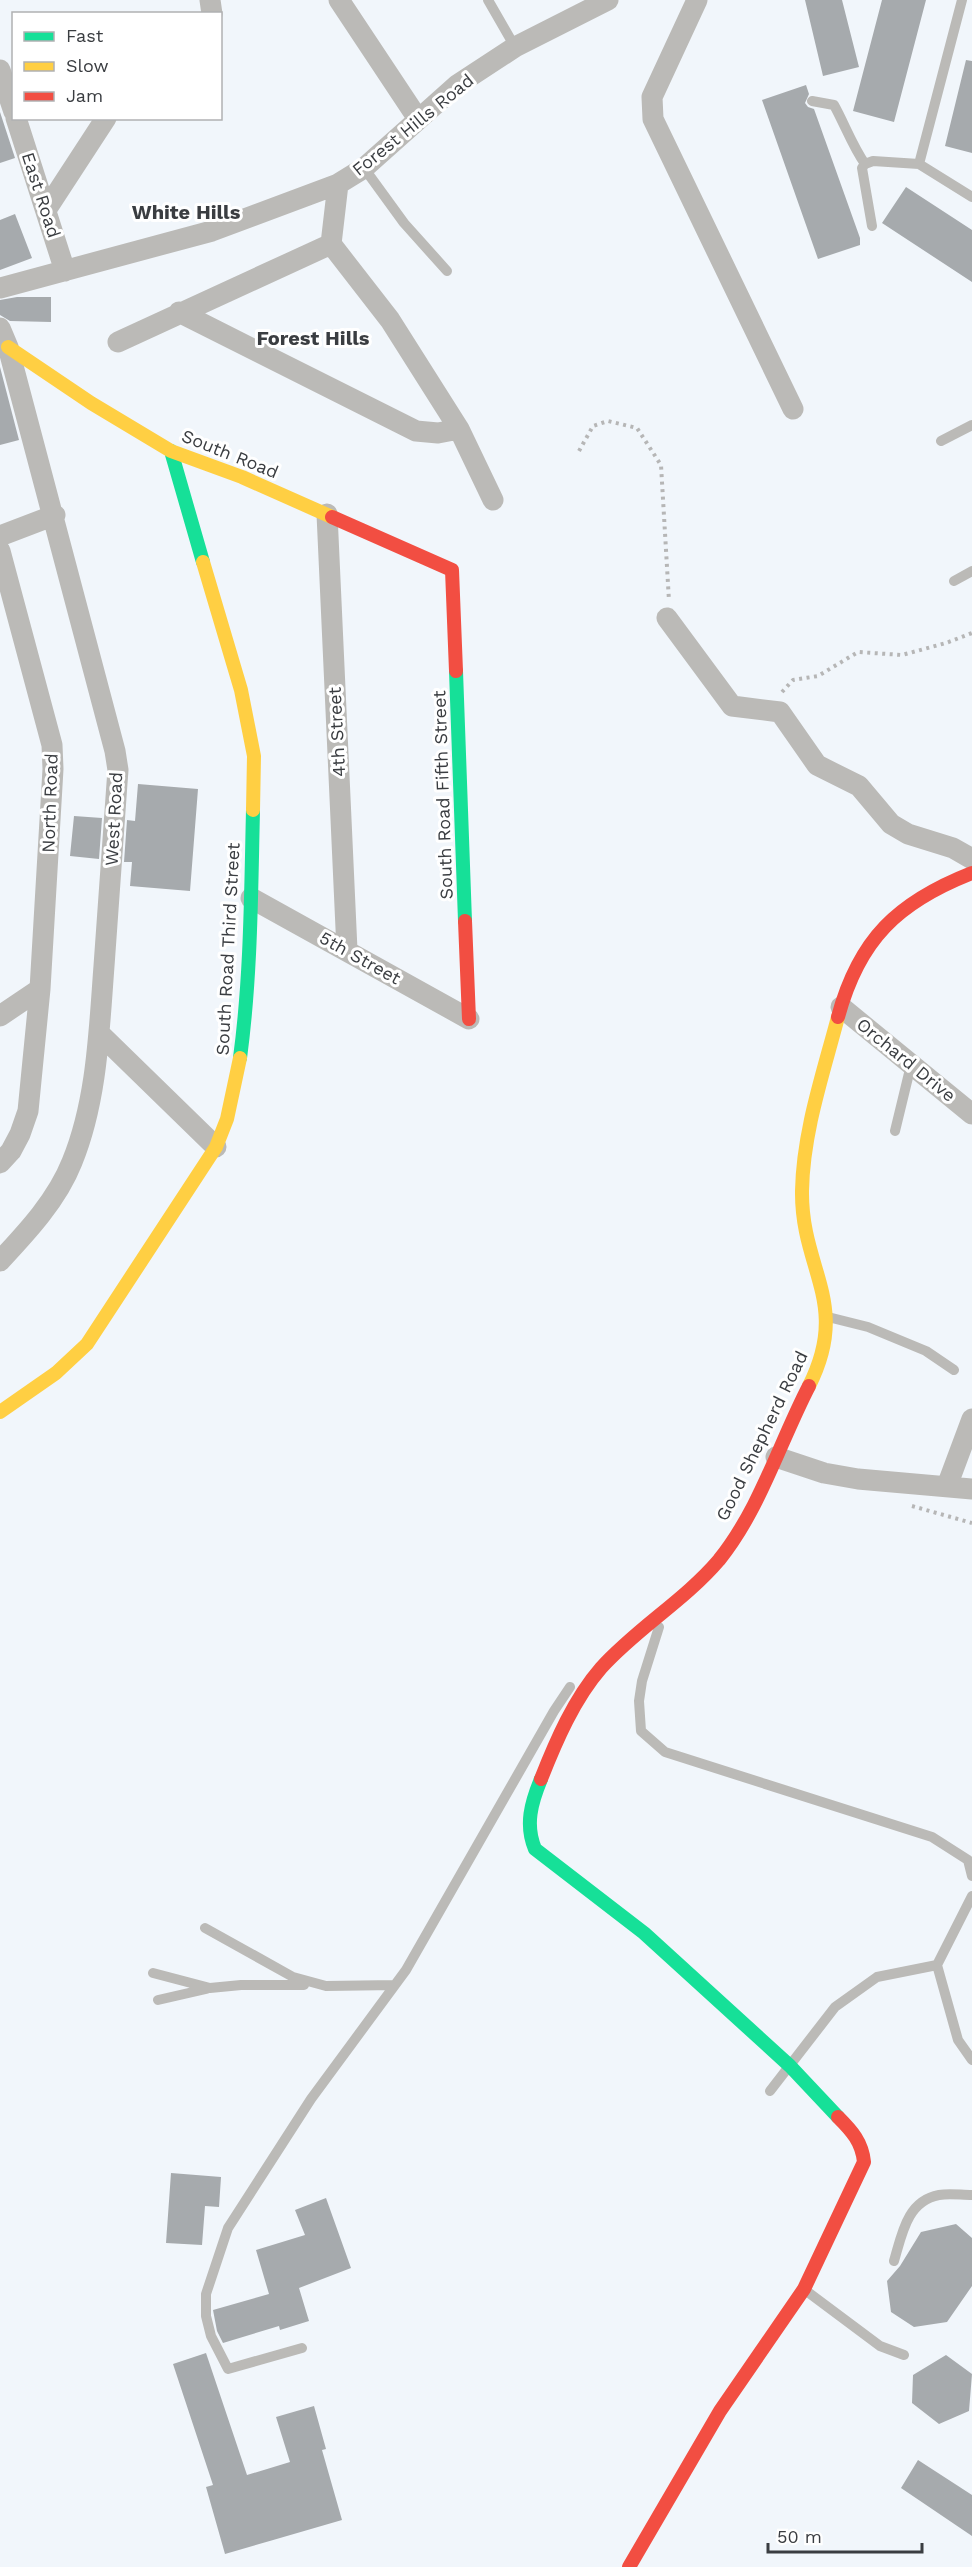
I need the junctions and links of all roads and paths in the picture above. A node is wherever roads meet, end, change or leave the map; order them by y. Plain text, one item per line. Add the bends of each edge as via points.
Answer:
1 (339, 0) edge
2 (488, 0) edge
3 (608, 0) edge
4 (697, 0) edge
5 (962, 0) edge
6 (515, 47) junction
7 (0, 70) edge
8 (812, 101) dead end
9 (12, 105) edge
10 (418, 119) junction
11 (17, 120) edge
12 (105, 120) edge
13 (865, 164) junction
14 (919, 164) junction
15 (364, 168) junction
16 (338, 184) junction
17 (972, 197) edge
18 (46, 210) junction
19 (872, 226) dead end
20 (331, 244) junction
21 (65, 271) junction
22 (447, 271) dead end
23 (0, 288) edge
24 (179, 312) junction
25 (4, 337) edge
26 (118, 342) dead end
27 (793, 409) dead end
28 (972, 425) edge
29 (459, 429) junction
30 (941, 441) dead end
31 (171, 451) junction
32 (579, 451) dead end
33 (493, 500) dead end
34 (327, 514) junction
35 (55, 515) junction
36 (0, 536) edge
37 (0, 551) edge
38 (452, 570) joint
39 (972, 571) edge
40 (954, 581) dead end
41 (667, 618) joint
42 (972, 633) edge
43 (765, 710) junction
44 (972, 859) edge
45 (972, 873) edge
46 (251, 898) junction
47 (346, 950) junction
48 (40, 989) junction
49 (841, 1007) junction
50 (0, 1016) edge
51 (469, 1019) joint
52 (99, 1033) junction
53 (911, 1065) junction
54 (972, 1114) edge
55 (895, 1131) dead end
56 (216, 1147) junction
57 (0, 1163) edge
58 (0, 1261) edge
59 (827, 1317) junction
60 (954, 1370) dead end
61 (0, 1413) edge
62 (972, 1419) edge
63 (968, 1441) edge
64 (776, 1457) junction
65 (947, 1486) junction
66 (972, 1490) edge
67 (663, 1612) junction
68 (601, 1669) junction
69 (972, 1876) edge
70 (972, 1896) edge
71 (205, 1928) dead end
72 (937, 1965) junction
73 (153, 1973) dead end
74 (395, 1985) junction
75 (326, 1986) junction
76 (210, 1988) junction
77 (158, 2000) dead end
78 (972, 2060) edge
79 (790, 2066) junction
80 (770, 2091) dead end
81 (972, 2195) edge
82 (894, 2261) dead end
83 (804, 2289) junction
84 (302, 2348) dead end
85 (904, 2355) dead end
86 (629, 2567) edge

1 - 10 street
2 - 6 lane
3 - 6 street, Forest Hills Road
4 - 27 street via 652,97 653,118
5 - 14 lane
6 - 10 street, Forest Hills Road via 457,85
7 - 9 street
8 - 13 lane via 834,105 851,144
10 - 15 street, Forest Hills Road
11 - 18 street, East Road
12 - 18 street
13 - 14 lane via 873,160
13 - 19 lane via 862,168
14 - 17 lane
15 - 16 street, Forest Hills Road
15 - 22 lane via 404,223
16 - 20 street
16 - 21 street, Forest Hills Road via 212,231
18 - 21 street, East Road
20 - 24 street
20 - 29 street via 390,320
21 - 23 street, Forest Hills Road
24 - 26 street
24 - 29 street via 416,431 438,433
25 - 31 street, South Road via 91,403
25 - 35 street, West Road
28 - 30 lane
29 - 33 street
31 - 34 street, South Road
31 - 46 street, South Road Third Street via 241,690 254,756
32 - 41 path via 593,426 608,421 637,428 661,465
34 - 38 street, South Road
34 - 47 street, 4th Street
35 - 36 street
35 - 52 street, West Road via 118,770
37 - 48 street, North Road via 52,745
38 - 51 street, South Road Fifth Street
39 - 40 lane
41 - 43 street via 732,706
42 - 43 path via 902,655 858,652 818,676 792,680
43 - 44 street via 780,712 817,765 859,786 891,824
45 - 49 street, Good Shepherd Road via 921,896 895,916 869,944
46 - 47 street, 5th Street
46 - 56 street, South Road Third Street via 243,1036 237,1076
47 - 51 street, 5th Street
48 - 50 street
48 - 57 street, North Road via 28,1111 11,1151
49 - 53 street, Orchard Drive
49 - 59 street, Good Shepherd Road via 810,1127 804,1171 803,1214
52 - 56 street
52 - 58 street, West Road via 87,1120 71,1165 30,1228
53 - 54 street, Orchard Drive
53 - 55 lane
56 - 61 street, South Road Third Street via 87,1344
59 - 60 lane via 926,1351
59 - 64 street, Good Shepherd Road via 824,1349
62 - 63 street
63 - 65 street
64 - 65 street via 824,1473
64 - 67 street, Good Shepherd Road via 752,1507 720,1558
65 - 66 street
67 - 68 street, Good Shepherd Road
67 - 69 lane via 639,1701 641,1731 665,1752 932,1837 968,1860
68 - 74 lane via 589,1671 574,1681 554,1710
68 - 79 street, Good Shepherd Road via 567,1722 537,1785 529,1821 535,1849 644,1933
70 - 72 lane
71 - 75 lane via 293,1977
72 - 78 lane via 958,2040
72 - 79 lane via 878,1977 835,2007
73 - 76 lane
74 - 75 lane
74 - 84 lane via 311,2099 228,2228 206,2294 211,2336 228,2369
75 - 76 lane
76 - 77 lane
79 - 80 lane
79 - 83 street, Good Shepherd Road via 856,2136 864,2162
81 - 82 lane via 940,2195 915,2209 907,2218
83 - 85 lane via 880,2346
83 - 86 street, Good Shepherd Road via 720,2411

